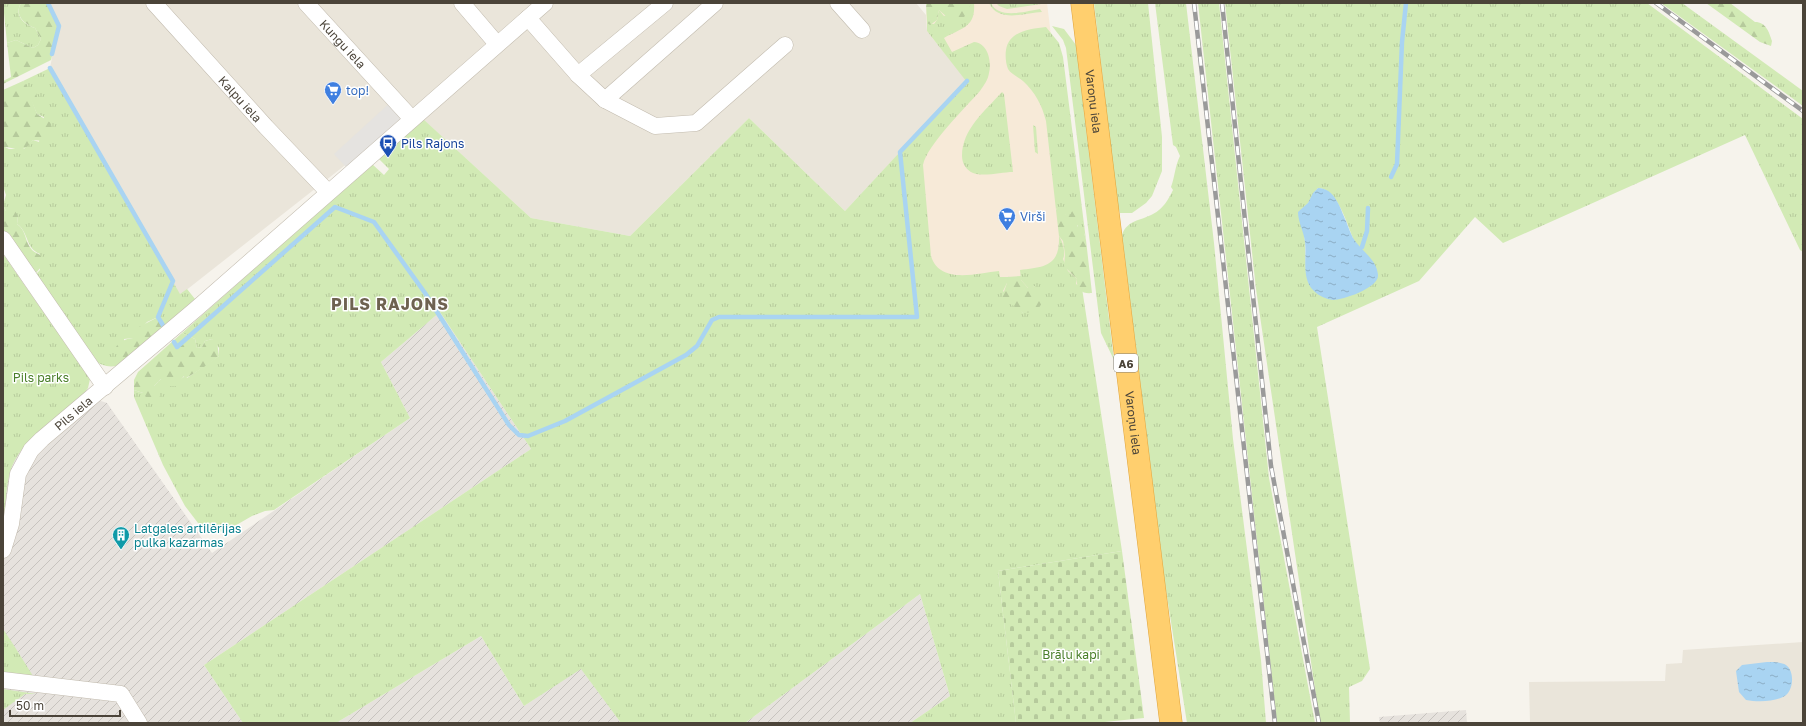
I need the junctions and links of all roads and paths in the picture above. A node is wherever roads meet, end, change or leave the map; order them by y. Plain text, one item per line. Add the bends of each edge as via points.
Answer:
1 (154, 3) edge
2 (306, 3) edge
3 (462, 3) edge
4 (545, 3) edge
5 (664, 3) edge
6 (715, 3) edge
7 (838, 3) edge
8 (1082, 3) edge
9 (528, 18) junction
10 (862, 30) dead end
11 (497, 44) junction
12 (785, 46) dead end
13 (578, 75) junction
14 (604, 100) junction
15 (412, 119) junction
16 (328, 192) junction
17 (3, 239) edge
18 (105, 387) junction
19 (3, 550) edge
20 (3, 680) edge
21 (139, 723) edge
22 (1171, 723) edge

1 - 16 street, Kalpu iela
2 - 15 street, Kungu iela
3 - 11 street
4 - 9 street
5 - 13 street
6 - 14 street
7 - 10 street
8 - 22 highway, Varoņu iela / A6
9 - 11 street
9 - 13 street
11 - 15 street
12 - 14 street via 696,123 655,126
13 - 14 street
15 - 16 street
16 - 18 street, Pils iela
17 - 18 street
18 - 19 street, Pils iela via 42,439 23,461 18,474 11,524
20 - 21 street via 121,694

